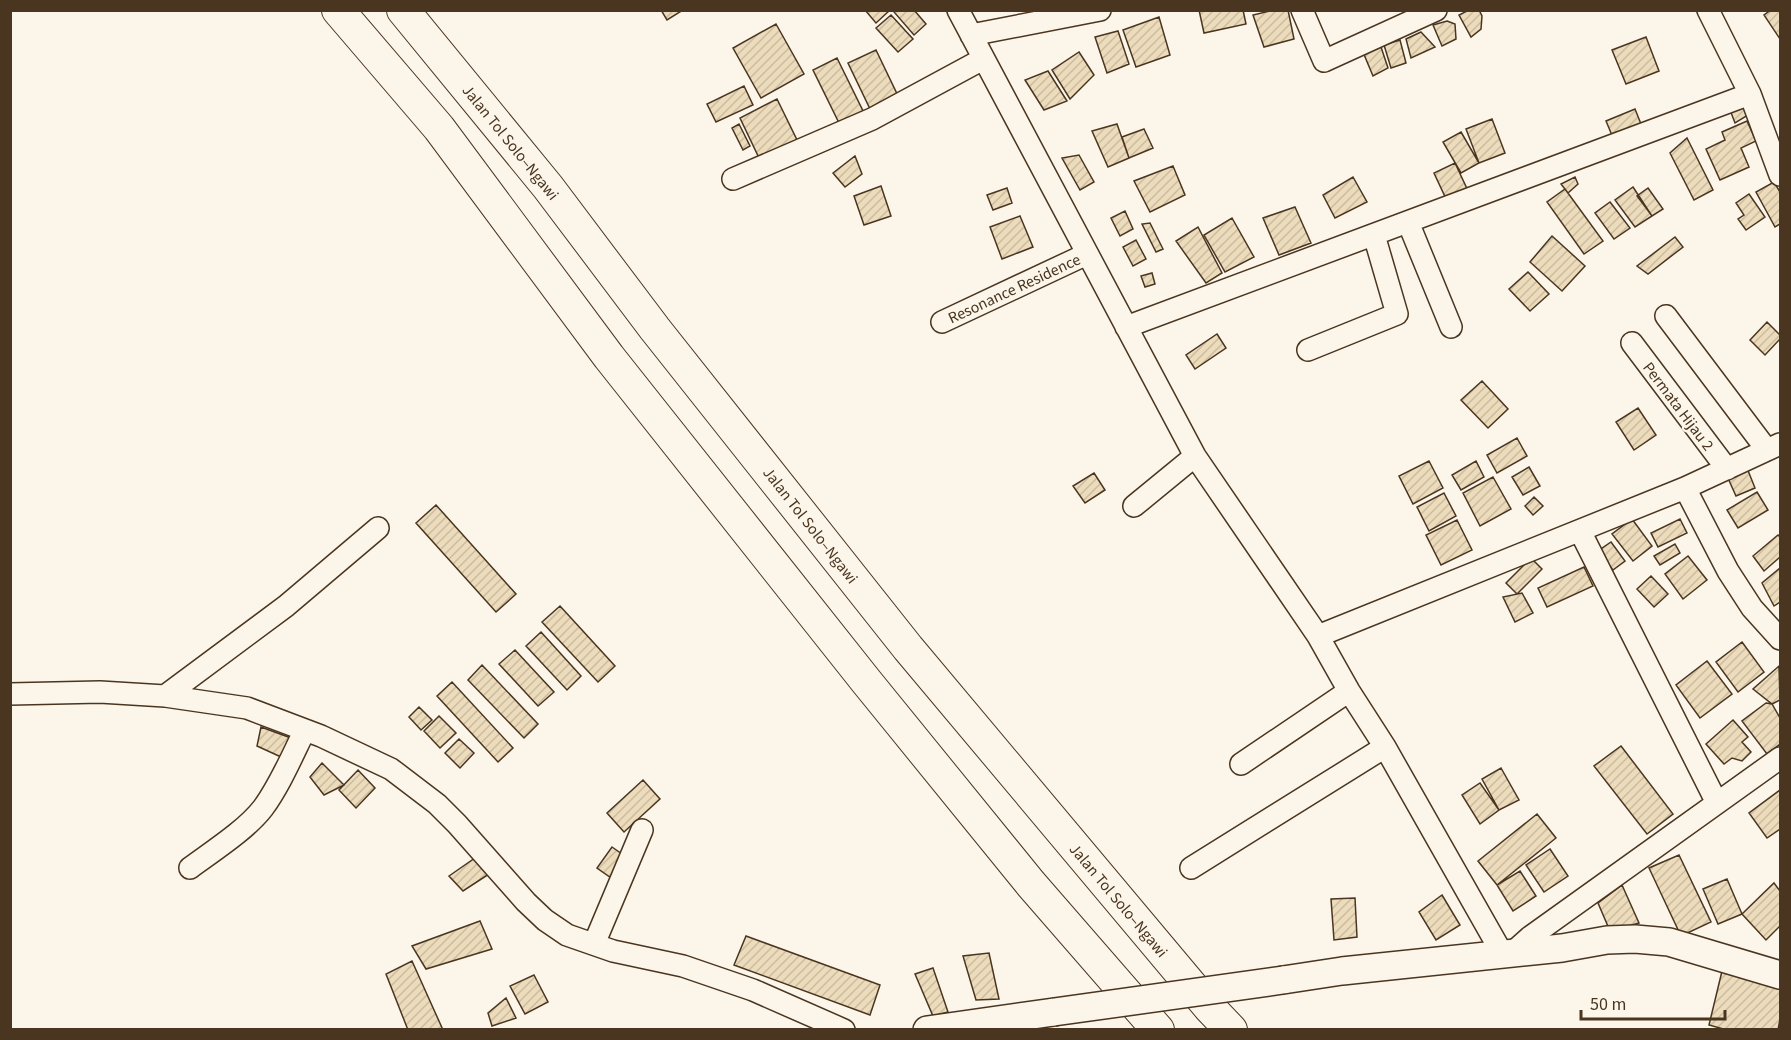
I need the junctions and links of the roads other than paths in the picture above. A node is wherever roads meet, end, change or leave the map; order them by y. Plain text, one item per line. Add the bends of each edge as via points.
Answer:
1 (338, 10) edge
2 (403, 10) edge
3 (958, 10) edge
4 (1100, 10) edge
5 (1302, 10) edge
6 (1436, 10) edge
7 (1708, 10) edge
8 (971, 34) junction
9 (983, 59) junction
10 (1750, 94) junction
11 (1780, 175) edge
12 (733, 179) dead end
13 (1408, 222) junction
14 (1374, 235) junction
15 (1087, 254) junction
16 (1666, 316) dead end
17 (942, 322) dead end
18 (1126, 327) junction
19 (1451, 327) dead end
20 (1632, 342) dead end
21 (1308, 350) dead end
22 (1774, 447) edge
23 (1195, 456) junction
24 (1727, 469) junction
25 (1685, 488) junction
26 (1134, 506) dead end
27 (378, 528) dead end
28 (1580, 531) junction
29 (1318, 636) junction
30 (1780, 639) edge
31 (1349, 691) junction
32 (10, 694) edge
33 (165, 696) junction
34 (305, 730) junction
35 (1385, 747) junction
36 (1780, 758) edge
37 (1241, 764) dead end
38 (1718, 803) junction
39 (642, 830) dead end
40 (190, 868) dead end
41 (1191, 868) dead end
42 (594, 944) junction
43 (1507, 954) junction
44 (1780, 975) edge
45 (844, 1029) edge
46 (927, 1029) edge
47 (1158, 1029) edge
48 (1231, 1029) edge

1 - 47 highway via 439,128 609,357 866,681 1032,884
2 - 48 highway, Jalan Tol Solo–Ngawi via 548,187 655,329 908,648
3 - 8 street
4 - 8 street
5 - 6 street via 1324,61
7 - 10 street
8 - 9 street
9 - 12 street via 872,119
9 - 15 street
10 - 11 street
10 - 13 street
13 - 14 street
13 - 19 street
14 - 18 street
14 - 21 street via 1397,314
15 - 17 street, Resonance Residence
15 - 18 street
16 - 22 street
18 - 23 street
20 - 24 street, Permata Hijau 2
22 - 24 street
23 - 26 street
23 - 29 street
24 - 25 street
25 - 28 street
25 - 30 street via 1728,571 1752,608
27 - 33 street via 286,606
28 - 29 street
28 - 38 street
29 - 31 street
31 - 35 street
31 - 37 street
32 - 33 street via 100,692
33 - 34 street via 247,708
34 - 40 street via 262,810
34 - 42 street via 391,769 457,824 545,920 567,935
35 - 41 street
35 - 43 street
36 - 38 street
38 - 43 street
39 - 42 street
42 - 45 street via 683,966 753,990
43 - 44 main road via 1635,939 1668,942
43 - 46 main road, bridge via 1342,971

